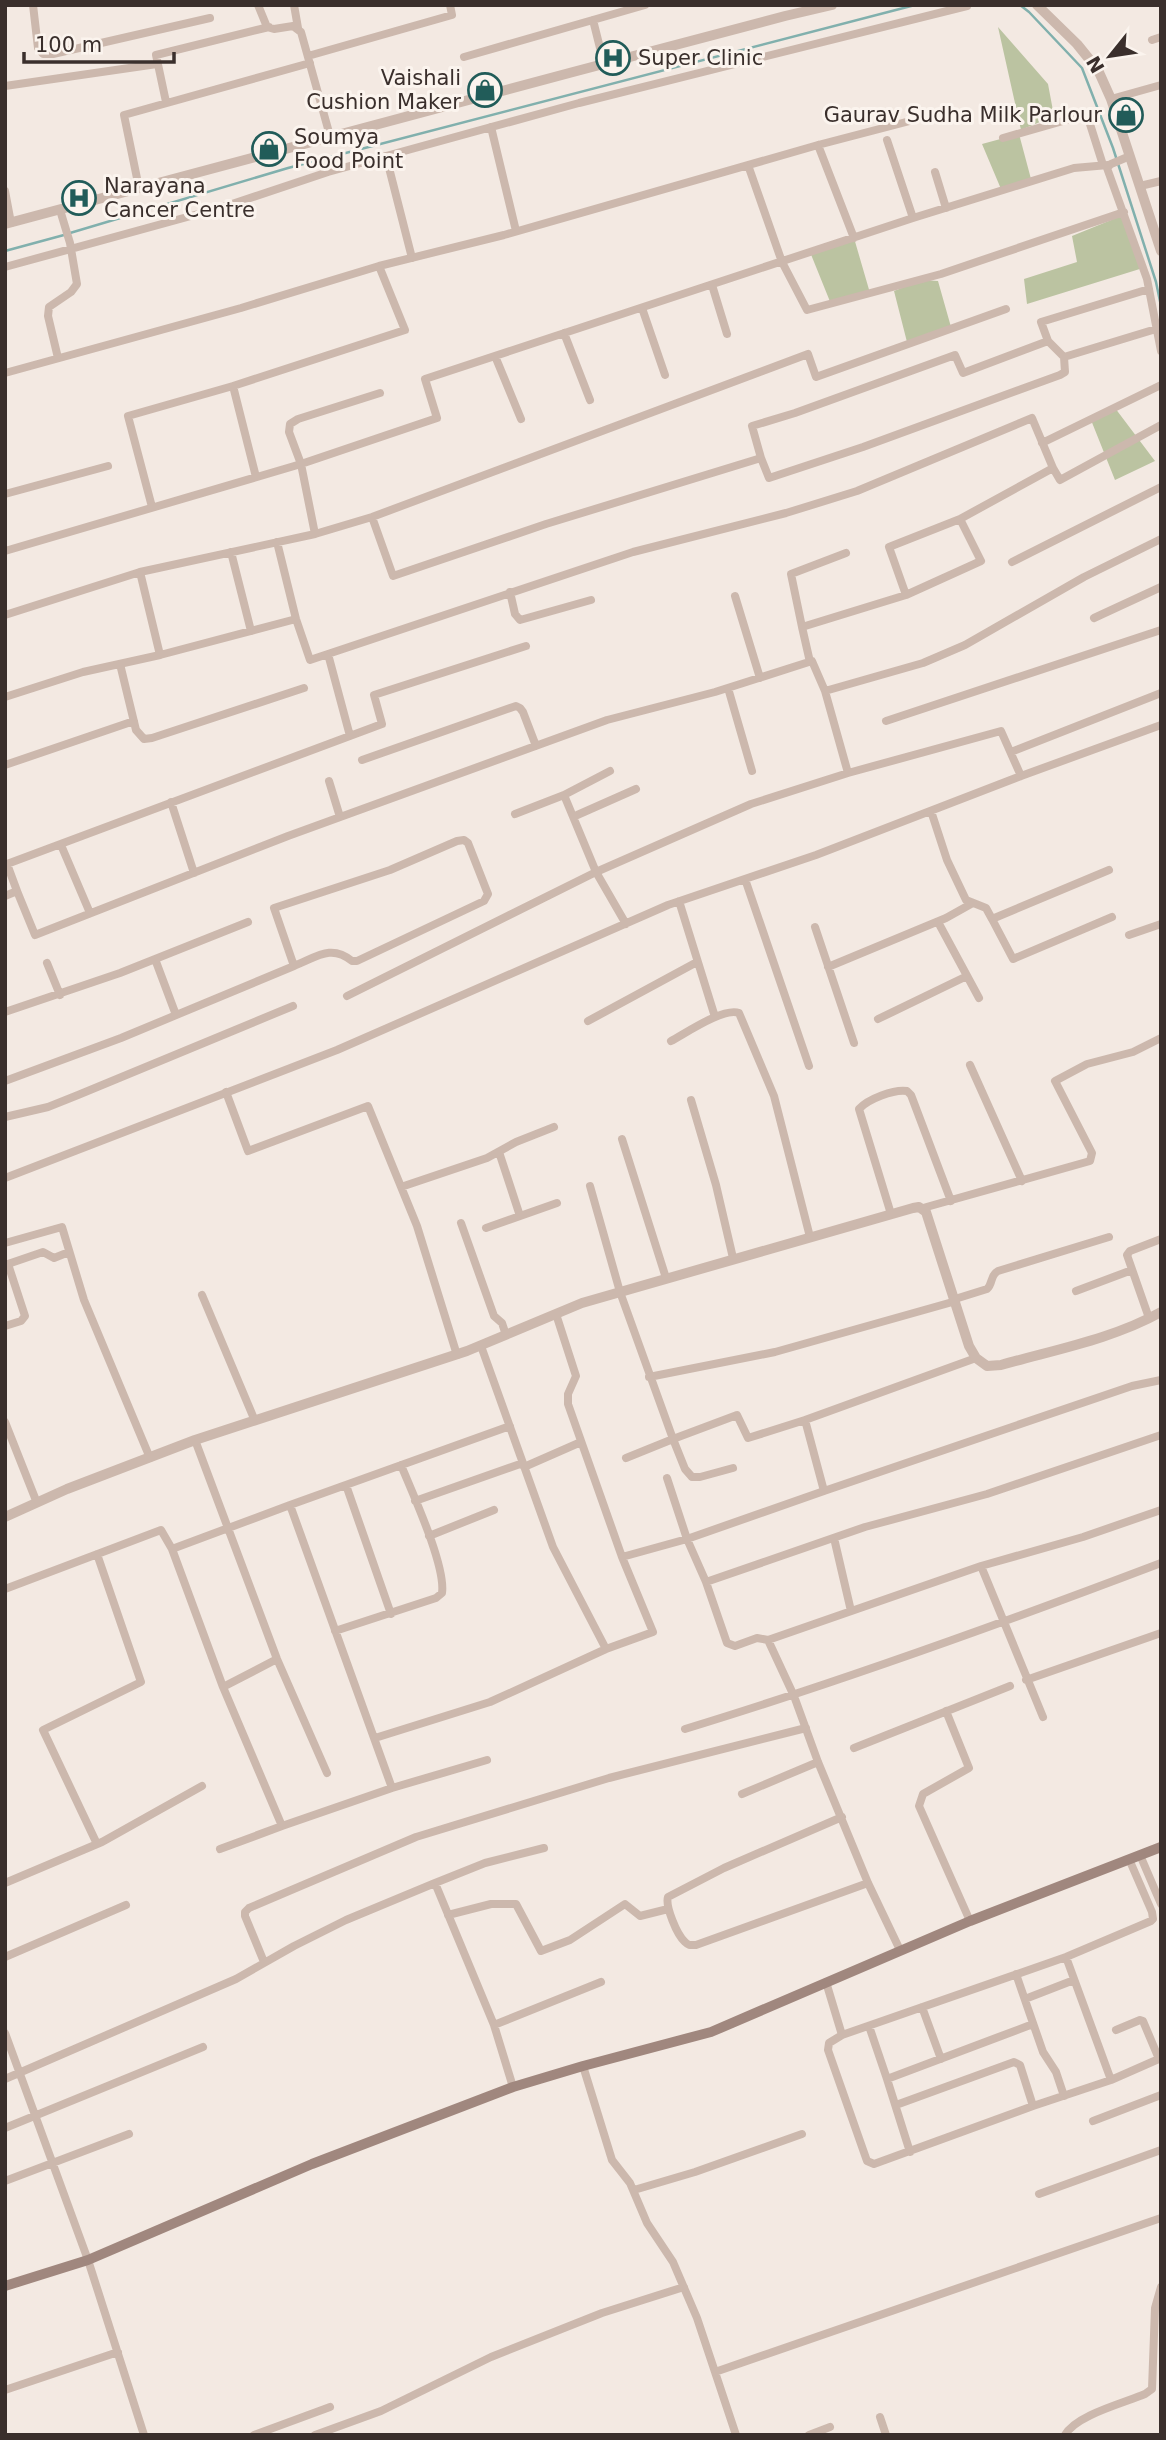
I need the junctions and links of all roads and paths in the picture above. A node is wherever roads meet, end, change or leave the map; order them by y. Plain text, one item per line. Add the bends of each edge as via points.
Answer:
1 (33, 5) edge
2 (258, 5) edge
3 (294, 5) edge
4 (450, 5) edge
5 (645, 5) edge
6 (832, 5) edge
7 (1037, 5) edge
8 (967, 6) edge
9 (209, 18) dead end
10 (593, 20) junction
11 (269, 27) junction
12 (298, 28) junction
13 (464, 57) dead end
14 (309, 59) junction
15 (158, 64) junction
16 (604, 64) junction
17 (1161, 85) edge
18 (5, 86) edge
19 (1111, 99) junction
20 (166, 102) junction
21 (929, 117) dead end
22 (491, 127) junction
23 (330, 136) junction
24 (1003, 138) dead end
25 (887, 140) dead end
26 (818, 145) junction
27 (386, 156) junction
28 (1125, 158) junction
29 (1107, 164) junction
30 (748, 165) junction
31 (935, 172) dead end
32 (1161, 181) edge
33 (1140, 187) junction
34 (139, 188) junction
35 (5, 191) edge
36 (946, 208) junction
37 (60, 210) junction
38 (1124, 212) junction
39 (913, 218) junction
40 (8, 224) edge
41 (516, 231) junction
42 (854, 238) junction
43 (70, 246) junction
44 (1161, 251) edge
45 (412, 258) junction
46 (782, 262) junction
47 (379, 266) junction
48 (5, 267) edge
49 (712, 285) junction
50 (1149, 289) junction
51 (642, 308) junction
52 (1006, 309) dead end
53 (1156, 329) junction
54 (564, 333) junction
55 (727, 334) dead end
56 (1048, 341) junction
57 (1161, 351) edge
58 (495, 356) junction
59 (1063, 357) junction
60 (58, 358) junction
61 (5, 373) edge
62 (665, 375) dead end
63 (1161, 385) edge
64 (233, 386) junction
65 (380, 393) dead end
66 (590, 400) dead end
67 (521, 419) dead end
68 (1161, 425) edge
69 (1042, 443) junction
70 (761, 458) junction
71 (301, 464) junction
72 (108, 466) dead end
73 (1053, 468) junction
74 (256, 477) junction
75 (1161, 487) edge
76 (5, 494) edge
77 (152, 507) junction
78 (373, 517) junction
79 (960, 519) junction
80 (315, 534) junction
81 (1161, 539) edge
82 (277, 542) junction
83 (5, 551) edge
84 (231, 552) junction
85 (846, 553) dead end
86 (1012, 562) dead end
87 (140, 572) junction
88 (1161, 587) edge
89 (510, 592) junction
90 (905, 595) junction
91 (735, 596) dead end
92 (591, 600) dead end
93 (5, 615) edge
94 (1094, 618) dead end
95 (296, 619) junction
96 (802, 627) junction
97 (1161, 630) edge
98 (251, 631) junction
99 (526, 646) dead end
100 (328, 654) junction
101 (160, 655) junction
102 (810, 662) junction
103 (120, 664) junction
104 (760, 678) junction
105 (304, 688) dead end
106 (729, 688) junction
107 (825, 691) junction
108 (1161, 693) edge
109 (5, 697) edge
110 (134, 721) junction
111 (886, 721) dead end
112 (1161, 725) edge
113 (350, 736) junction
114 (536, 746) junction
115 (1011, 752) junction
116 (362, 760) dead end
117 (5, 765) edge
118 (610, 771) dead end
119 (752, 771) dead end
120 (848, 774) junction
121 (1020, 776) junction
122 (329, 781) dead end
123 (636, 789) dead end
124 (564, 795) junction
125 (171, 802) junction
126 (930, 811) junction
127 (515, 814) dead end
128 (575, 816) junction
129 (340, 817) junction
130 (61, 845) junction
131 (6, 862) edge
132 (1109, 870) dead end
133 (597, 872) junction
134 (194, 873) junction
135 (745, 879) junction
136 (17, 891) junction
137 (5, 896) edge
138 (679, 901) junction
139 (971, 904) junction
140 (90, 914) junction
141 (1112, 917) dead end
142 (992, 919) junction
143 (248, 922) dead end
144 (938, 922) junction
145 (626, 924) junction
146 (1161, 924) edge
147 (815, 927) dead end
148 (1129, 935) dead end
149 (155, 959) junction
150 (47, 962) dead end
151 (697, 962) junction
152 (294, 966) junction
153 (828, 967) junction
154 (967, 976) junction
155 (60, 995) junction
156 (347, 996) dead end
157 (979, 998) dead end
158 (293, 1006) dead end
159 (5, 1012) edge
160 (176, 1015) junction
161 (715, 1017) junction
162 (878, 1019) dead end
163 (588, 1021) dead end
164 (1161, 1038) edge
165 (671, 1041) dead end
166 (854, 1043) dead end
167 (970, 1065) dead end
168 (809, 1066) dead end
169 (5, 1081) edge
170 (226, 1092) junction
171 (691, 1100) dead end
172 (5, 1117) edge
173 (554, 1126) dead end
174 (622, 1139) dead end
175 (499, 1152) junction
176 (5, 1178) edge
177 (1022, 1181) junction
178 (590, 1186) dead end
179 (401, 1187) junction
180 (951, 1200) junction
181 (557, 1203) dead end
182 (923, 1208) junction
183 (891, 1214) junction
184 (520, 1216) junction
185 (461, 1223) dead end
186 (486, 1228) dead end
187 (810, 1237) junction
188 (1109, 1237) dead end
189 (1161, 1240) edge
190 (5, 1243) edge
191 (69, 1252) junction
192 (733, 1258) junction
193 (7, 1264) edge
194 (1132, 1270) junction
195 (666, 1278) junction
196 (1076, 1291) dead end
197 (620, 1292) junction
198 (202, 1295) dead end
199 (956, 1300) junction
200 (1161, 1312) edge
201 (556, 1314) junction
202 (1149, 1318) junction
203 (5, 1326) edge
204 (506, 1335) junction
205 (481, 1346) junction
206 (457, 1354) junction
207 (976, 1358) junction
208 (649, 1377) junction
209 (1161, 1380) edge
210 (805, 1420) junction
211 (255, 1421) junction
212 (5, 1422) edge
213 (509, 1426) junction
214 (1161, 1434) edge
215 (673, 1439) junction
216 (195, 1440) junction
217 (581, 1442) junction
218 (150, 1458) junction
219 (626, 1458) dead end
220 (401, 1465) junction
221 (524, 1465) junction
222 (733, 1468) dead end
223 (667, 1478) dead end
224 (346, 1485) junction
225 (824, 1490) junction
226 (415, 1501) junction
227 (37, 1503) junction
228 (290, 1506) junction
229 (494, 1510) dead end
230 (1161, 1510) edge
231 (5, 1517) edge
232 (228, 1527) junction
233 (429, 1536) junction
234 (834, 1538) junction
235 (687, 1539) junction
236 (172, 1549) junction
237 (97, 1554) junction
238 (622, 1557) junction
239 (1161, 1563) edge
240 (981, 1566) junction
241 (706, 1582) junction
242 (5, 1588) edge
243 (851, 1611) junction
244 (391, 1614) junction
245 (1003, 1623) junction
246 (335, 1631) junction
247 (1161, 1633) edge
248 (768, 1640) junction
249 (606, 1649) junction
250 (277, 1658) junction
251 (1026, 1679) junction
252 (1010, 1686) dead end
253 (223, 1687) junction
254 (794, 1696) junction
255 (946, 1711) junction
256 (1043, 1717) dead end
257 (806, 1727) junction
258 (685, 1729) dead end
259 (375, 1738) junction
260 (854, 1748) dead end
261 (487, 1760) dead end
262 (818, 1762) junction
263 (327, 1773) dead end
264 (202, 1786) dead end
265 (392, 1788) junction
266 (742, 1794) dead end
267 (842, 1817) junction
268 (282, 1826) junction
269 (97, 1844) junction
270 (1161, 1847) edge
271 (544, 1848) dead end
272 (220, 1849) dead end
273 (1135, 1857) junction
274 (5, 1883) edge
275 (435, 1883) junction
276 (868, 1883) junction
277 (1161, 1904) edge
278 (126, 1905) dead end
279 (668, 1909) junction
280 (448, 1915) junction
281 (970, 1921) junction
282 (900, 1950) junction
283 (5, 1957) edge
284 (1066, 1957) junction
285 (264, 1962) junction
286 (1016, 1974) junction
287 (1074, 1980) junction
288 (601, 1982) dead end
289 (826, 1982) junction
290 (1025, 1999) junction
291 (922, 2007) junction
292 (1033, 2024) junction
293 (494, 2025) junction
294 (869, 2026) junction
295 (1116, 2030) dead end
296 (5, 2033) edge
297 (842, 2035) junction
298 (203, 2047) dead end
299 (942, 2059) junction
300 (1160, 2059) edge
301 (583, 2066) junction
302 (20, 2073) junction
303 (5, 2079) edge
304 (887, 2079) junction
305 (1111, 2080) junction
306 (513, 2088) junction
307 (1161, 2095) edge
308 (1064, 2096) junction
309 (895, 2105) junction
310 (1033, 2106) junction
311 (35, 2116) junction
312 (1093, 2122) dead end
313 (5, 2128) edge
314 (129, 2134) dead end
315 (802, 2134) dead end
316 (1161, 2150) edge
317 (910, 2152) junction
318 (52, 2163) junction
319 (5, 2181) edge
320 (634, 2190) junction
321 (1039, 2194) dead end
322 (1161, 2218) edge
323 (88, 2260) junction
324 (5, 2287) edge
325 (684, 2287) junction
326 (1161, 2287) edge
327 (118, 2352) junction
328 (715, 2372) junction
329 (5, 2390) edge
330 (330, 2407) dead end
331 (880, 2417) dead end
332 (830, 2427) dead end
333 (144, 2435) edge
334 (254, 2435) edge
335 (315, 2435) edge
336 (736, 2435) edge
337 (809, 2435) edge
338 (886, 2435) edge
339 (1065, 2435) edge

1 - 9 street via 38,48 43,54
2 - 11 street
3 - 12 street
4 - 14 street via 452,15
5 - 10 street
6 - 16 street
7 - 19 street via 1098,70
8 - 22 street
10 - 13 street
10 - 16 street
11 - 12 street
11 - 15 street via 156,55
12 - 14 street
14 - 20 street
14 - 23 street
15 - 18 street
15 - 20 street
16 - 23 street
17 - 19 street
19 - 28 street
20 - 34 street via 124,115
21 - 26 street
22 - 27 street
22 - 41 street
23 - 34 street
24 - 29 street via 1084,115
25 - 39 street
26 - 30 street
26 - 42 street
27 - 43 street via 219,208
27 - 45 street
28 - 29 street
28 - 33 street
29 - 36 street via 1074,168
29 - 38 street
30 - 41 street
30 - 46 street
31 - 36 street
32 - 33 street
33 - 44 street
34 - 37 street
35 - 40 street
36 - 39 street
37 - 40 street
37 - 43 street
38 - 46 street via 941,274 807,310
38 - 50 street
39 - 42 street
41 - 45 street
42 - 46 street
43 - 48 street
43 - 60 street via 76,287 48,310
45 - 47 street
46 - 49 street
47 - 60 street
47 - 64 street via 405,330
49 - 51 street
49 - 55 street
50 - 53 street
50 - 56 street via 1041,322
51 - 54 street
51 - 62 street
52 - 78 street via 816,377 808,354
53 - 57 street
53 - 59 street
54 - 58 street
54 - 66 street
56 - 59 street
56 - 70 street via 962,373 955,355 752,426
58 - 67 street
58 - 71 street via 425,379 437,418
59 - 70 street via 1065,372 1060,375 863,447 769,478
60 - 61 street
63 - 69 street
64 - 74 street
64 - 77 street via 128,416
65 - 71 street via 290,424
68 - 73 street via 1060,480
69 - 73 street
69 - 89 street via 1032,418 857,491 632,552
70 - 78 street via 393,576
71 - 74 street
71 - 80 street
72 - 76 street
73 - 79 street
74 - 77 street
75 - 86 street
77 - 83 street
78 - 80 street
79 - 90 street via 889,547
79 - 90 street via 981,561
80 - 82 street
81 - 107 street via 965,645 923,663
82 - 84 street
82 - 95 street
84 - 87 street
84 - 98 street
85 - 96 street via 791,574
87 - 93 street
87 - 101 street
88 - 94 street
89 - 92 street via 520,620
89 - 100 street
90 - 96 street
91 - 104 street
95 - 98 street
95 - 100 street via 310,660
96 - 102 street
97 - 111 street
98 - 101 street
99 - 113 street via 374,695 382,724
100 - 113 street
101 - 103 street
102 - 104 street
102 - 107 street
103 - 109 street
103 - 110 street
104 - 106 street
105 - 110 street via 148,739 138,733
106 - 114 street via 607,720
106 - 119 street
107 - 120 street
108 - 115 street
110 - 117 street
112 - 121 street
113 - 125 street
114 - 116 street via 523,712 516,706
114 - 129 street
115 - 120 street via 1001,732
115 - 121 street
118 - 124 street
120 - 133 street via 751,804
121 - 126 street
122 - 129 street
123 - 128 street
124 - 127 street
124 - 128 street
125 - 130 street
125 - 134 street
126 - 135 street
126 - 139 street via 947,860
128 - 133 street
129 - 134 street
130 - 131 street
130 - 140 street
131 - 136 street
132 - 142 street
133 - 145 street
133 - 156 street
134 - 140 street
135 - 138 street
135 - 168 street
136 - 137 street
136 - 140 street via 35,935
138 - 145 street
138 - 151 street
139 - 142 street via 986,908
139 - 144 street
141 - 142 street via 1013,959
143 - 149 street
144 - 153 street
144 - 154 street
145 - 170 street
146 - 148 street
147 - 153 street
149 - 155 street
149 - 160 street
150 - 155 street
151 - 161 street
151 - 163 street
152 - 152 street via 274,908 390,870 461,839 468,843 488,894 484,901 358,961 330,952
152 - 160 street
153 - 166 street
154 - 157 street
154 - 162 street
155 - 159 street
158 - 172 street via 48,1107
160 - 169 street
161 - 165 street
161 - 187 street via 733,1011 741,1016 774,1096
164 - 177 street via 1056,1079 1092,1159
167 - 177 street
170 - 176 street
170 - 179 street via 248,1151 368,1106
171 - 192 street
173 - 175 street
174 - 195 street
175 - 179 street
175 - 184 street
177 - 180 street
178 - 197 street
179 - 206 street
180 - 182 street
180 - 183 street via 912,1096 900,1090 859,1109
181 - 184 street
182 - 183 street
182 - 199 street
183 - 187 street
184 - 186 street
185 - 204 street via 494,1316
187 - 192 street
188 - 199 street via 998,1271 986,1289
189 - 194 street via 1128,1254
190 - 191 street via 62,1227
191 - 193 street via 54,1258 43,1252
191 - 218 street via 84,1300
192 - 195 street
193 - 203 street via 25,1316
194 - 196 street
194 - 202 street
195 - 197 street
197 - 201 street
197 - 208 street
198 - 211 street
199 - 207 street
199 - 208 street via 775,1352
200 - 202 street
201 - 204 street
201 - 217 street via 575,1371 567,1398
202 - 207 street via 1001,1365 986,1366
204 - 205 street
205 - 206 street
205 - 213 street
206 - 211 street
207 - 210 street
208 - 215 street
209 - 225 street
210 - 215 street via 748,1438 737,1415
210 - 225 street
211 - 216 street
212 - 227 street
213 - 220 street
213 - 221 street
214 - 234 street via 987,1494
215 - 219 street
215 - 222 street via 692,1477
216 - 218 street
216 - 232 street
217 - 221 street
217 - 238 street
218 - 227 street
220 - 224 street
220 - 226 street
221 - 226 street
221 - 249 street via 553,1547
223 - 235 street
224 - 228 street
224 - 244 street
225 - 235 street
226 - 233 street
227 - 231 street
228 - 232 street
228 - 246 street
229 - 233 street
230 - 240 street
232 - 236 street
232 - 250 street
233 - 244 street via 442,1593
234 - 241 street
234 - 243 street
235 - 238 street
235 - 241 street
236 - 237 street via 161,1530
236 - 253 street
237 - 242 street
237 - 269 street via 141,1682 43,1730
238 - 249 street via 653,1632
239 - 245 street
240 - 243 street
240 - 245 street
241 - 248 street via 727,1643 735,1646 757,1638
243 - 248 street
244 - 246 street
245 - 251 street
245 - 254 street
246 - 259 street
247 - 251 street
248 - 254 street
249 - 259 street via 490,1702
250 - 253 street
250 - 263 street
251 - 256 street
252 - 255 street
253 - 268 street
254 - 257 street
254 - 258 street
255 - 260 street
255 - 281 street via 969,1768 923,1794 919,1806
257 - 262 street
257 - 285 street via 609,1778 416,1837 249,1908 245,1916
259 - 265 street
261 - 265 street
262 - 266 street
262 - 267 street
264 - 269 street
265 - 268 street
267 - 276 street
267 - 279 street via 701,1879 668,1898
268 - 272 street
269 - 274 street
270 - 273 main road
271 - 275 street via 485,1863
273 - 277 street
273 - 281 main road
273 - 284 street via 1153,1919
275 - 280 street
275 - 285 street via 346,1920
276 - 279 street via 696,1945 683,1940
276 - 282 street
278 - 283 street
279 - 280 street via 640,1916 625,1905 570,1940 543,1951 516,1903
280 - 293 street
281 - 282 main road
282 - 289 main road
284 - 286 street
284 - 287 street
285 - 302 street via 236,1979
286 - 290 street
286 - 291 street
287 - 290 street
287 - 305 street
288 - 293 street
289 - 297 street
289 - 301 main road via 711,2032
290 - 292 street
291 - 294 street
291 - 299 street
292 - 299 street
292 - 308 street
293 - 306 street
294 - 297 street
294 - 304 street
295 - 300 street via 1143,2021
296 - 302 street
297 - 317 street via 829,2043 828,2050 867,2161 874,2164
298 - 311 street
299 - 304 street
300 - 305 street
301 - 306 main road
301 - 320 street via 612,2160
302 - 303 street
302 - 311 street
304 - 309 street
305 - 308 street
306 - 323 main road via 312,2164
307 - 312 street
308 - 310 street
309 - 310 street via 1014,2062 1020,2065
309 - 317 street
310 - 317 street
311 - 313 street
311 - 318 street
314 - 318 street
315 - 320 street
316 - 321 street
318 - 319 street
318 - 323 street
320 - 325 street via 647,2223 670,2255
322 - 328 street
323 - 324 main road
323 - 327 street
325 - 328 street
325 - 335 street via 602,2312 491,2357 381,2411
326 - 339 street via 1155,2308 1152,2389 1081,2420
327 - 329 street
327 - 333 street
328 - 336 street
330 - 334 street
331 - 338 street
332 - 337 street

